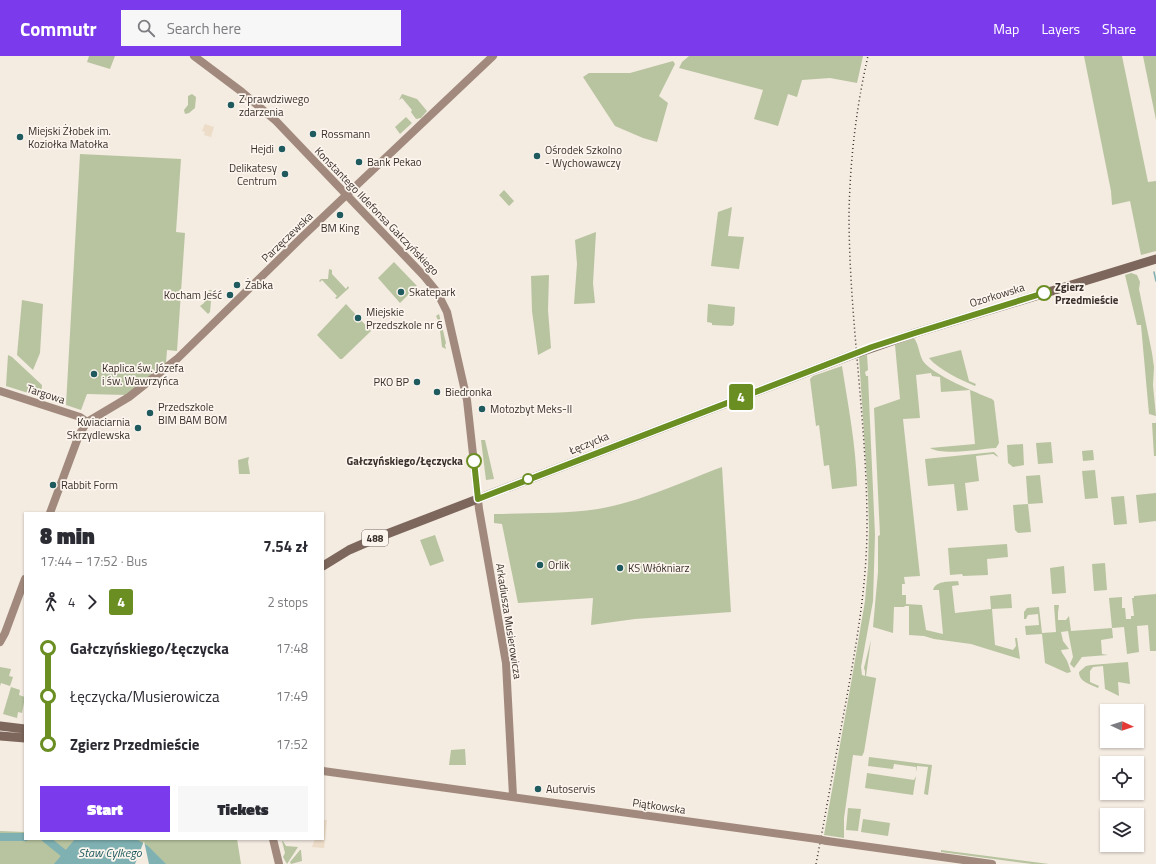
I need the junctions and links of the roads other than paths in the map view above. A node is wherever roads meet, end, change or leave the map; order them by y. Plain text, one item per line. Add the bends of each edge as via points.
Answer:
1 (194, 56) edge
2 (493, 56) edge
3 (346, 195) junction
4 (1156, 259) edge
5 (868, 349) joint
6 (0, 391) edge
7 (86, 420) junction
8 (478, 499) junction
9 (50, 512) edge
10 (324, 565) edge
11 (24, 581) edge
12 (1, 640) edge
13 (0, 726) edge
14 (24, 729) edge
15 (0, 736) edge
16 (24, 738) edge
17 (324, 771) edge
18 (513, 796) junction
19 (273, 840) edge
20 (279, 864) edge
21 (992, 864) edge

1 - 3 street, Konstantego Ildefonsa Gałczyńskiego via 276,121
2 - 3 street, Parzęczewska
3 - 7 street, Parzęczewska via 177,359 129,397
3 - 8 street, Konstantego Ildefonsa Gałczyńskiego via 424,276 437,291 444,305 467,400
4 - 5 main road, Ozorkowska / 488
5 - 8 main road, Łęczycka / 488
6 - 7 street, Targowa
7 - 9 street
8 - 10 main road, Łęczycka / 488 via 358,546
8 - 18 street, Arkadiusza Musierowicza via 506,663
11 - 12 street
13 - 14 main road
15 - 16 main road
17 - 18 street, Piątkowska
18 - 21 street, Piątkowska, bridge
19 - 20 street

